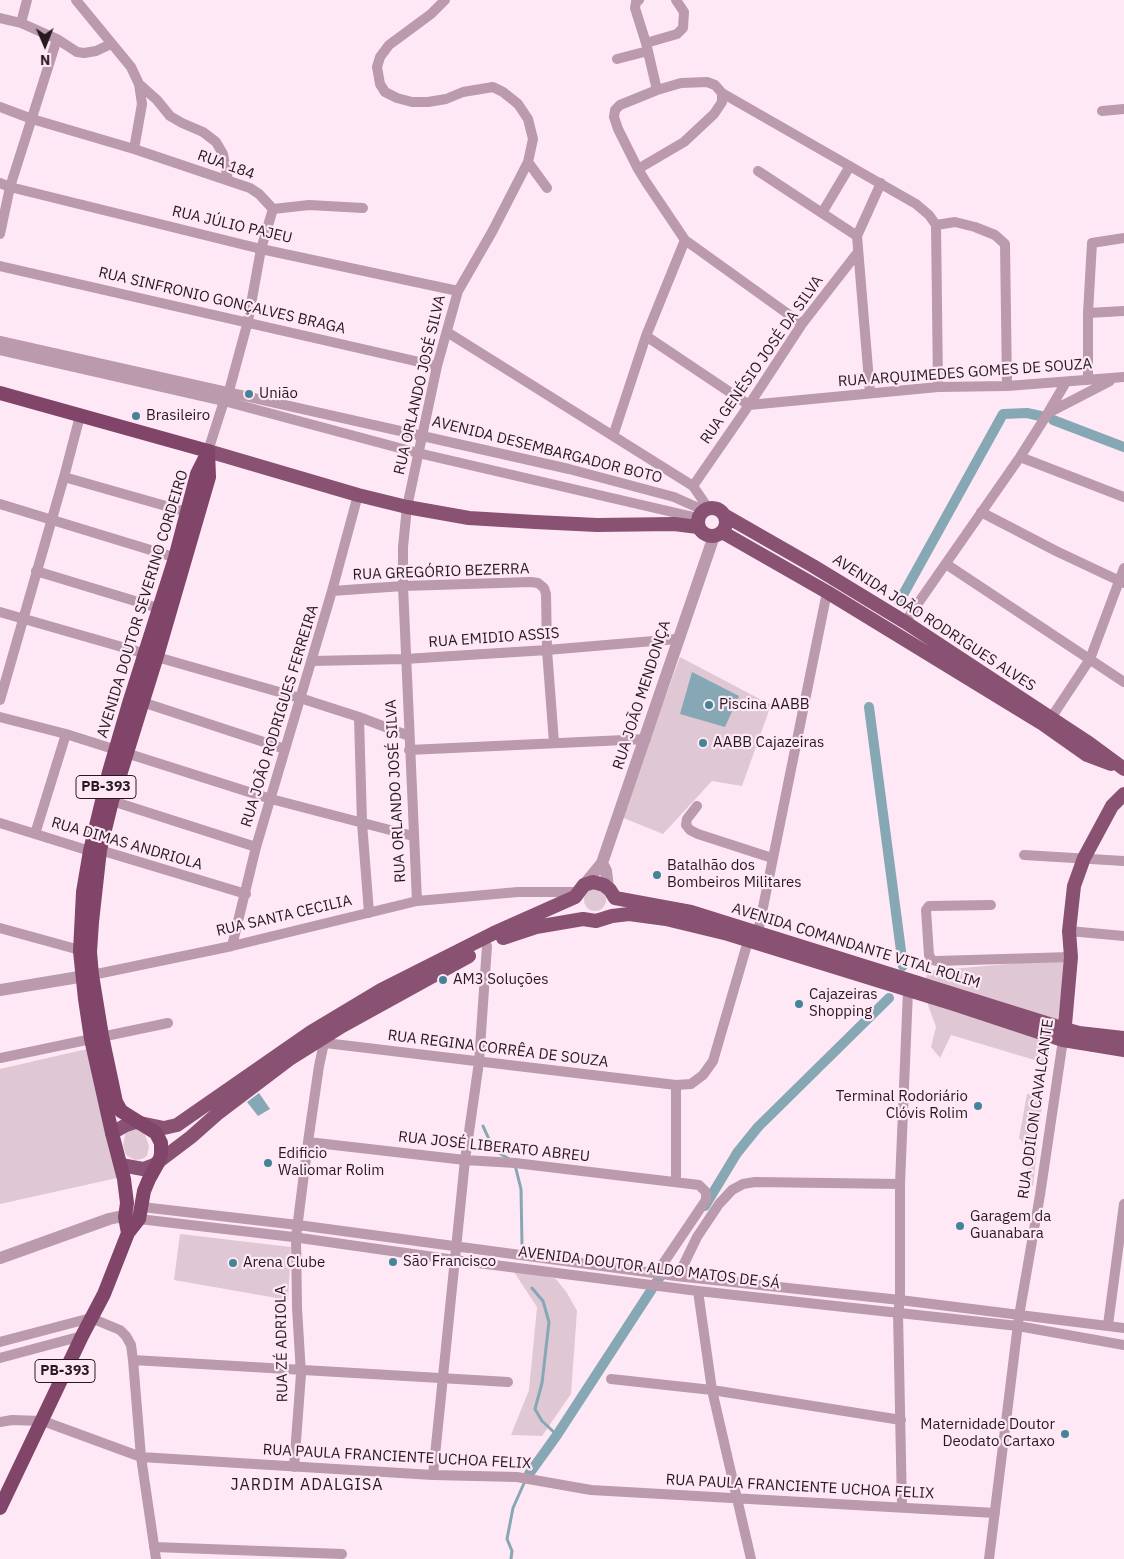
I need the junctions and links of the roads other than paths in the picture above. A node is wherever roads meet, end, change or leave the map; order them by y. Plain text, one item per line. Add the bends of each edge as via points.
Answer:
1 (26, 0) edge
2 (76, 0) edge
3 (445, 0) edge
4 (676, 0) edge
5 (637, 4) edge
6 (0, 18) edge
7 (20, 23) junction
8 (57, 39) junction
9 (111, 44) junction
10 (647, 47) junction
11 (617, 59) dead end
12 (139, 84) junction
13 (657, 90) junction
14 (722, 93) junction
15 (0, 107) edge
16 (1124, 109) edge
17 (1102, 111) dead end
18 (32, 119) junction
19 (134, 149) junction
20 (528, 162) junction
21 (850, 166) junction
22 (638, 169) junction
23 (758, 171) dead end
24 (228, 180) junction
25 (881, 183) junction
26 (5, 185) edge
27 (547, 188) dead end
28 (363, 208) dead end
29 (273, 209) junction
30 (822, 213) junction
31 (936, 225) junction
32 (0, 234) edge
33 (857, 236) junction
34 (1124, 238) edge
35 (685, 240) junction
36 (261, 248) junction
37 (858, 252) junction
38 (0, 266) edge
39 (458, 291) junction
40 (1124, 311) edge
41 (1088, 313) junction
42 (248, 321) junction
43 (802, 324) junction
44 (447, 332) junction
45 (646, 336) junction
46 (0, 341) edge
47 (0, 350) edge
48 (437, 366) junction
49 (1121, 377) edge
50 (1088, 380) junction
51 (1066, 382) junction
52 (1007, 386) junction
53 (938, 387) junction
54 (229, 391) junction
55 (0, 393) edge
56 (870, 393) junction
57 (224, 402) junction
58 (749, 405) junction
59 (1048, 412) junction
60 (80, 416) junction
61 (423, 436) junction
62 (614, 436) junction
63 (208, 451) junction
64 (418, 453) junction
65 (1020, 457) junction
66 (64, 477) junction
67 (618, 482) junction
68 (693, 486) junction
69 (358, 495) junction
70 (1124, 497) edge
71 (614, 498) junction
72 (0, 504) edge
73 (407, 508) junction
74 (187, 512) junction
75 (981, 512) junction
76 (724, 515) junction
77 (702, 516) junction
78 (51, 520) junction
79 (718, 534) junction
80 (179, 559) junction
81 (946, 564) junction
82 (1124, 568) edge
83 (36, 571) junction
84 (1122, 582) edge
85 (402, 586) junction
86 (332, 591) junction
87 (827, 592) junction
88 (158, 608) junction
89 (0, 612) edge
90 (22, 619) junction
91 (905, 622) junction
92 (677, 639) junction
93 (547, 650) junction
94 (151, 655) junction
95 (405, 659) junction
96 (1090, 659) junction
97 (312, 661) junction
98 (1124, 682) edge
99 (300, 698) junction
100 (0, 700) edge
101 (142, 702) junction
102 (0, 717) edge
103 (359, 717) junction
104 (1051, 718) junction
105 (66, 734) junction
106 (408, 736) junction
107 (646, 738) junction
108 (554, 743) junction
109 (285, 749) junction
110 (409, 750) junction
111 (122, 751) junction
112 (1123, 768) edge
113 (1124, 794) edge
114 (271, 799) junction
115 (112, 801) junction
116 (697, 806) dead end
117 (0, 823) edge
118 (362, 823) junction
119 (35, 834) junction
120 (413, 836) junction
121 (256, 846) junction
122 (95, 851) junction
123 (1024, 855) dead end
124 (772, 858) junction
125 (1084, 858) junction
126 (1124, 861) edge
127 (602, 863) junction
128 (579, 891) junction
129 (611, 893) junction
130 (246, 894) junction
131 (417, 901) junction
132 (992, 905) dead end
133 (369, 913) junction
134 (612, 916) junction
135 (583, 919) junction
136 (0, 928) edge
137 (1068, 931) junction
138 (1124, 936) edge
139 (753, 937) junction
140 (232, 946) junction
141 (488, 946) junction
142 (85, 951) junction
143 (1071, 958) junction
144 (87, 976) junction
145 (0, 990) edge
146 (908, 990) junction
147 (168, 1023) dead end
148 (1064, 1035) junction
149 (96, 1037) junction
150 (1124, 1038) edge
151 (321, 1042) junction
152 (1124, 1050) edge
153 (0, 1058) edge
154 (480, 1062) junction
155 (676, 1085) junction
156 (141, 1123) junction
157 (112, 1133) junction
158 (308, 1142) junction
159 (465, 1160) junction
160 (160, 1161) junction
161 (121, 1165) junction
162 (676, 1182) junction
163 (900, 1184) junction
164 (1124, 1204) edge
165 (141, 1213) junction
166 (125, 1217) junction
167 (298, 1225) junction
168 (1123, 1231) edge
169 (128, 1233) junction
170 (296, 1237) junction
171 (457, 1246) junction
172 (0, 1258) edge
173 (455, 1260) junction
174 (658, 1274) junction
175 (680, 1277) junction
176 (698, 1291) junction
177 (900, 1300) junction
178 (898, 1313) junction
179 (91, 1318) junction
180 (1018, 1321) junction
181 (1083, 1323) junction
182 (1108, 1326) junction
183 (1124, 1328) edge
184 (82, 1336) junction
185 (1082, 1338) junction
186 (0, 1342) edge
187 (1124, 1345) edge
188 (0, 1358) edge
189 (133, 1360) junction
190 (300, 1369) junction
191 (442, 1377) junction
192 (612, 1379) dead end
193 (508, 1382) dead end
194 (712, 1390) junction
195 (901, 1420) junction
196 (43, 1421) junction
197 (0, 1422) edge
198 (141, 1458) junction
199 (294, 1467) junction
200 (433, 1475) junction
201 (736, 1498) junction
202 (902, 1507) junction
203 (0, 1508) edge
204 (995, 1513) junction
205 (154, 1547) junction
206 (342, 1554) dead end
207 (156, 1559) edge
208 (751, 1559) edge
209 (989, 1559) edge

1 - 7 street
2 - 9 street
3 - 20 street, RUA ORLANDO JOSÉ SILVA via 389,45 377,67 380,84 386,92 412,102 446,99 493,86 518,104 528,119 533,139
4 - 10 street via 684,12 683,28 677,34
5 - 10 street
6 - 7 street
7 - 8 street
8 - 9 street via 84,53
8 - 18 street
9 - 12 street via 131,67
10 - 11 street
10 - 13 street
12 - 19 street via 142,104
12 - 24 street via 170,116 216,142 223,154
13 - 14 street via 682,83 707,82 715,84
13 - 22 street via 615,110 614,117
14 - 21 street
14 - 22 street via 722,102 714,114 684,142
15 - 18 street, RUA 184
16 - 17 street
18 - 19 street, RUA 184
18 - 26 street
19 - 24 street, RUA 184
20 - 27 street
20 - 39 street, RUA ORLANDO JOSÉ SILVA
21 - 25 street
21 - 30 street
22 - 35 street
23 - 30 street
24 - 29 street, RUA 184 via 250,188
25 - 31 street via 916,204
25 - 33 street
26 - 32 street
26 - 36 street, RUA JÚLIO PAJEU
28 - 29 street via 309,205
29 - 36 street
30 - 33 street
31 - 52 street via 955,222 975,227 995,235 1005,244
31 - 53 street
33 - 37 street
34 - 41 street via 1092,243
35 - 43 street
35 - 45 street
36 - 39 street, RUA JÚLIO PAJEU
36 - 42 street
37 - 43 street, RUA GENÉSIO JOSÉ DA SILVA
37 - 56 street
38 - 42 street, RUA SINFRONIO GONÇALVES BRAGA
39 - 44 street, RUA ORLANDO JOSÉ SILVA
40 - 41 street
41 - 50 street
42 - 48 street, RUA SINFRONIO GONÇALVES BRAGA
42 - 54 street
43 - 58 street, RUA GENÉSIO JOSÉ DA SILVA
44 - 48 street, RUA ORLANDO JOSÉ SILVA
44 - 62 street
45 - 58 street
45 - 62 street
46 - 54 street, AVENIDA DESEMBARGADOR BOTO
47 - 57 street, AVENIDA DESEMBARGADOR BOTO
48 - 61 street, RUA ORLANDO JOSÉ SILVA
49 - 50 street, RUA ARQUIMEDES GOMES DE SOUZA
49 - 59 street
50 - 51 street, RUA ARQUIMEDES GOMES DE SOUZA
51 - 52 street, RUA ARQUIMEDES GOMES DE SOUZA
51 - 59 street
52 - 53 street, RUA ARQUIMEDES GOMES DE SOUZA
53 - 56 street, RUA ARQUIMEDES GOMES DE SOUZA
54 - 57 street
54 - 61 street, AVENIDA DESEMBARGADOR BOTO
55 - 60 highway
56 - 58 street, RUA ARQUIMEDES GOMES DE SOUZA
57 - 63 street
57 - 64 street, AVENIDA DESEMBARGADOR BOTO
58 - 68 street, RUA GENÉSIO JOSÉ DA SILVA
59 - 65 street
60 - 63 highway
60 - 66 street
61 - 64 street, RUA ORLANDO JOSÉ SILVA
61 - 67 street, AVENIDA DESEMBARGADOR BOTO
62 - 68 street
63 - 69 main road
63 - 74 highway, AVENIDA DOUTOR SEVERINO CORDEIRO / PB-393 via 197,474
63 - 80 highway, AVENIDA DOUTOR SEVERINO CORDEIRO / PB-393 via 209,477
64 - 71 street, AVENIDA DESEMBARGADOR BOTO
64 - 73 street, RUA ORLANDO JOSÉ SILVA
65 - 70 street
65 - 75 street
66 - 74 street
66 - 78 street
67 - 71 street
67 - 77 street, AVENIDA DESEMBARGADOR BOTO via 674,497
68 - 77 street
69 - 73 main road
69 - 86 street, RUA JOÃO RODRIGUES FERREIRA
71 - 77 street, AVENIDA DESEMBARGADOR BOTO
72 - 78 street
73 - 77 main road via 469,518 597,525 674,524
73 - 85 street, RUA ORLANDO JOSÉ SILVA
74 - 80 highway, AVENIDA DOUTOR SEVERINO CORDEIRO / PB-393
75 - 81 street
75 - 84 street
76 - 77 main road via 717,508
76 - 79 main road via 726,524
76 - 91 main road, AVENIDA JOÃO RODRIGUES ALVES
77 - 79 main road via 704,534
78 - 80 street
78 - 83 street
79 - 87 main road, AVENIDA JOÃO RODRIGUES ALVES
79 - 92 street, RUA JOÃO MENDONÇA
80 - 88 highway, AVENIDA DOUTOR SEVERINO CORDEIRO / PB-393
80 - 94 highway, AVENIDA DOUTOR SEVERINO CORDEIRO / PB-393
81 - 91 street
81 - 96 street
82 - 84 street
83 - 88 street
83 - 90 street
84 - 96 street
85 - 86 street, RUA GREGÓRIO BEZERRA
85 - 93 street, RUA GREGÓRIO BEZERRA via 538,583 546,594
85 - 95 street, RUA ORLANDO JOSÉ SILVA
86 - 97 street, RUA JOÃO RODRIGUES FERREIRA
87 - 112 main road, AVENIDA JOÃO RODRIGUES ALVES via 1043,724 1087,755
87 - 124 street
88 - 94 highway, AVENIDA DOUTOR SEVERINO CORDEIRO / PB-393
89 - 90 street
90 - 94 street
90 - 100 street
91 - 104 main road, AVENIDA JOÃO RODRIGUES ALVES
92 - 93 street, RUA EMIDIO ASSIS
92 - 107 street, RUA JOÃO MENDONÇA
93 - 95 street, RUA EMIDIO ASSIS
93 - 108 street, RUA GREGÓRIO BEZERRA
94 - 99 street
94 - 101 highway, AVENIDA DOUTOR SEVERINO CORDEIRO / PB-393
94 - 111 highway, AVENIDA DOUTOR SEVERINO CORDEIRO / PB-393
95 - 97 street, RUA EMIDIO ASSIS
95 - 106 street, RUA ORLANDO JOSÉ SILVA
96 - 98 street
96 - 104 street
97 - 99 street, RUA JOÃO RODRIGUES FERREIRA
99 - 103 street
99 - 109 street, RUA JOÃO RODRIGUES FERREIRA
101 - 109 street
101 - 111 highway, AVENIDA DOUTOR SEVERINO CORDEIRO / PB-393
102 - 105 street
103 - 106 street
103 - 118 street
104 - 112 main road, AVENIDA JOÃO RODRIGUES ALVES
105 - 111 street
105 - 119 street
106 - 110 street, RUA ORLANDO JOSÉ SILVA
107 - 108 street
107 - 127 street, RUA JOÃO MENDONÇA
108 - 110 street
109 - 114 street, RUA JOÃO RODRIGUES FERREIRA
110 - 120 street, RUA ORLANDO JOSÉ SILVA
111 - 114 street
111 - 115 highway, AVENIDA DOUTOR SEVERINO CORDEIRO / PB-393
111 - 122 highway, AVENIDA DOUTOR SEVERINO CORDEIRO / PB-393
113 - 125 main road, RUA ODILON CAVALCANTE via 1112,806
114 - 118 street
114 - 121 street, RUA JOÃO RODRIGUES FERREIRA
115 - 121 street
115 - 122 highway, AVENIDA DOUTOR SEVERINO CORDEIRO / PB-393
116 - 124 street via 687,819 686,826 690,830
117 - 119 street, RUA DIMAS ANDRIOLA
118 - 120 street
118 - 133 street
119 - 122 street, RUA DIMAS ANDRIOLA
120 - 131 street, RUA ORLANDO JOSÉ SILVA
121 - 130 street, RUA JOÃO RODRIGUES FERREIRA
122 - 130 street, RUA DIMAS ANDRIOLA
122 - 142 highway, AVENIDA DOUTOR SEVERINO CORDEIRO / PB-393 via 92,922
123 - 125 street
124 - 139 street
125 - 126 street
125 - 137 main road, RUA ODILON CAVALCANTE via 1074,886
127 - 128 street
127 - 129 street
128 - 129 main road, AVENIDA COMANDANTE VITAL ROLIM via 599,883
128 - 131 street, RUA SANTA CECILIA via 518,892
128 - 135 main road via 578,911
128 - 156 main road via 381,990 311,1032 177,1125 164,1128
129 - 134 main road via 616,906
129 - 139 main road, AVENIDA COMANDANTE VITAL ROLIM via 691,912
130 - 140 street, RUA JOÃO RODRIGUES FERREIRA
131 - 133 street, RUA SANTA CECILIA
132 - 143 street via 929,906 926,910 932,960
133 - 140 street, RUA SANTA CECILIA
134 - 135 main road, AVENIDA COMANDANTE VITAL ROLIM via 596,921
134 - 139 main road, AVENIDA COMANDANTE VITAL ROLIM via 628,914 666,919
135 - 141 main road, AVENIDA COMANDANTE VITAL ROLIM via 536,927
136 - 142 street
137 - 138 street
137 - 143 main road, RUA ODILON CAVALCANTE
139 - 146 main road, AVENIDA COMANDANTE VITAL ROLIM
139 - 148 main road, AVENIDA COMANDANTE VITAL ROLIM
139 - 155 street via 712,1061 703,1075 691,1084
140 - 144 street, RUA SANTA CECILIA
141 - 151 main road, AVENIDA COMANDANTE VITAL ROLIM via 342,1026
141 - 154 street
142 - 144 highway, AVENIDA DOUTOR SEVERINO CORDEIRO / PB-393
143 - 148 main road, RUA ODILON CAVALCANTE
144 - 145 street, RUA SANTA CECILIA
144 - 149 highway, AVENIDA DOUTOR SEVERINO CORDEIRO / PB-393
146 - 148 main road, AVENIDA COMANDANTE VITAL ROLIM
146 - 163 street
147 - 149 street
148 - 150 main road, AVENIDA COMANDANTE VITAL ROLIM via 1079,1033
148 - 152 main road, AVENIDA COMANDANTE VITAL ROLIM
148 - 180 street, RUA ODILON CAVALCANTE
149 - 153 street
149 - 156 highway, AVENIDA DOUTOR SEVERINO CORDEIRO / PB-393 via 121,1112
149 - 157 highway, AVENIDA DOUTOR SEVERINO CORDEIRO / PB-393
151 - 154 street, RUA REGINA CORRÊA DE SOUZA
151 - 158 street, RUA ZÉ ADRIOLA
151 - 160 main road, AVENIDA COMANDANTE VITAL ROLIM via 291,1058
154 - 155 street, RUA REGINA CORRÊA DE SOUZA
154 - 159 street
155 - 162 street
156 - 157 main road via 130,1123
156 - 160 highway via 159,1138
157 - 161 highway
158 - 159 street, RUA JOSÉ LIBERATO ABREU
158 - 167 street, RUA ZÉ ADRIOLA
159 - 162 street, RUA JOSÉ LIBERATO ABREU
159 - 171 street
160 - 161 main road via 143,1169
160 - 165 highway, PB-393 via 144,1191
161 - 166 highway via 127,1203
162 - 174 street, RUA JOSÉ LIBERATO ABREU via 703,1188 706,1200
163 - 175 street via 743,1184 719,1204 697,1237
163 - 177 street
164 - 168 street
165 - 166 street
165 - 167 street, AVENIDA DOUTOR ALDO MATOS DE SÁ
165 - 169 highway, PB-393
165 - 170 street, AVENIDA DOUTOR ALDO MATOS DE SÁ
166 - 169 highway
166 - 172 street via 109,1219
167 - 170 street, RUA ZÉ ADRIOLA
167 - 171 street, AVENIDA DOUTOR ALDO MATOS DE SÁ
168 - 182 street
169 - 179 highway, PB-393
170 - 173 street, AVENIDA DOUTOR ALDO MATOS DE SÁ
170 - 190 street, RUA ZÉ ADRIOLA
171 - 173 street
171 - 174 street, AVENIDA DOUTOR ALDO MATOS DE SÁ
173 - 176 street, AVENIDA DOUTOR ALDO MATOS DE SÁ
173 - 191 street
174 - 175 street, AVENIDA DOUTOR ALDO MATOS DE SÁ
175 - 177 street, AVENIDA DOUTOR ALDO MATOS DE SÁ
176 - 178 street, AVENIDA DOUTOR ALDO MATOS DE SÁ
176 - 194 street
177 - 178 street
177 - 180 street, AVENIDA DOUTOR ALDO MATOS DE SÁ
178 - 180 street, AVENIDA DOUTOR ALDO MATOS DE SÁ
178 - 195 street
179 - 184 highway, PB-393
179 - 186 street
179 - 189 street via 120,1330 126,1336
180 - 181 street, AVENIDA DOUTOR ALDO MATOS DE SÁ
180 - 185 street, AVENIDA DOUTOR ALDO MATOS DE SÁ
180 - 204 street, RUA ODILON CAVALCANTE
181 - 182 street, AVENIDA DOUTOR ALDO MATOS DE SÁ
181 - 185 street
182 - 183 street, AVENIDA DOUTOR ALDO MATOS DE SÁ
184 - 188 street
184 - 196 highway, PB-393
185 - 187 street, AVENIDA DOUTOR ALDO MATOS DE SÁ
189 - 190 street
189 - 198 street
190 - 191 street
190 - 199 street, RUA ZÉ ADRIOLA
191 - 193 street
191 - 200 street
192 - 194 street
194 - 195 street
194 - 201 street
195 - 202 street
196 - 197 street, RUA PAULA FRANCIENTE UCHOA FELIX
196 - 198 street, RUA PAULA FRANCIENTE UCHOA FELIX
196 - 203 highway, PB-393
198 - 199 street, RUA PAULA FRANCIENTE UCHOA FELIX
198 - 205 street
199 - 200 street, RUA PAULA FRANCIENTE UCHOA FELIX
200 - 201 street, RUA PAULA FRANCIENTE UCHOA FELIX via 517,1477 591,1490
201 - 202 street, RUA PAULA FRANCIENTE UCHOA FELIX
201 - 208 street
202 - 204 street, RUA PAULA FRANCIENTE UCHOA FELIX
204 - 209 street, RUA ODILON CAVALCANTE
205 - 206 street
205 - 207 street

